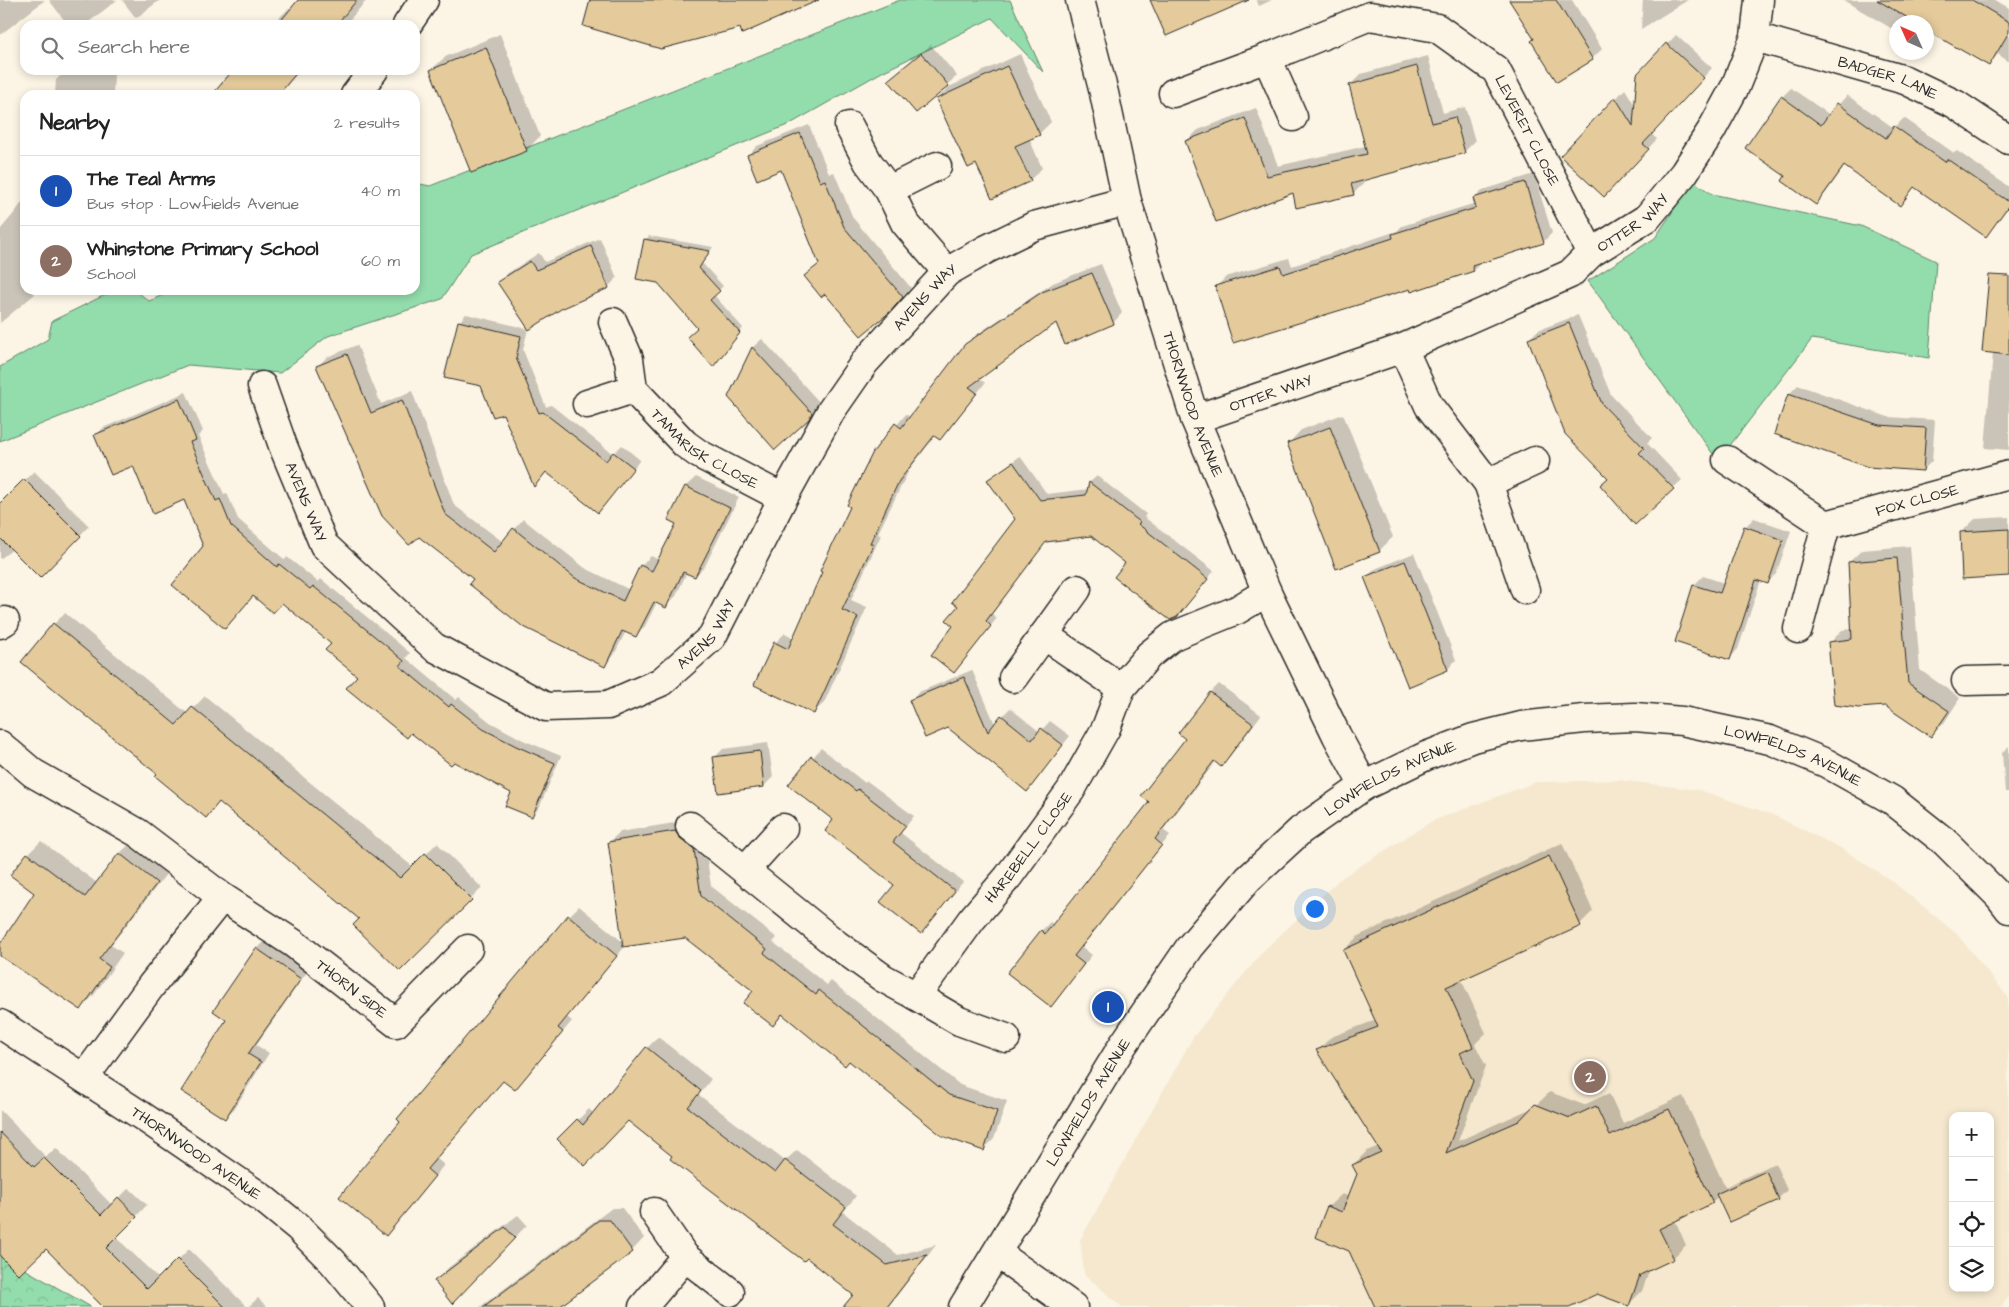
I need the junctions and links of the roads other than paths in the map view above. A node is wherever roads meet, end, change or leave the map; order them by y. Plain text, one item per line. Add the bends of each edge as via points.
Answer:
1 (424, 0) edge
2 (1080, 0) edge
3 (1759, 0) edge
4 (410, 20) edge
5 (1756, 37) junction
6 (1267, 58) junction
7 (370, 75) edge
8 (359, 90) edge
9 (1173, 92) dead end
10 (1293, 117) dead end
11 (849, 126) dead end
12 (2009, 140) edge
13 (937, 166) dead end
14 (889, 190) junction
15 (1127, 202) junction
16 (1591, 253) junction
17 (947, 272) junction
18 (613, 322) dead end
19 (1403, 348) junction
20 (262, 386) dead end
21 (633, 389) junction
22 (588, 404) dead end
23 (1195, 420) junction
24 (1727, 460) dead end
25 (1535, 461) dead end
26 (2009, 475) edge
27 (1488, 483) junction
28 (783, 498) junction
29 (1826, 525) junction
30 (1077, 589) dead end
31 (1525, 590) dead end
32 (1267, 592) junction
33 (1798, 629) dead end
34 (1044, 635) junction
35 (1013, 678) dead end
36 (2009, 680) edge
37 (1966, 681) dead end
38 (1121, 688) junction
39 (0, 746) edge
40 (1364, 786) junction
41 (690, 826) dead end
42 (783, 828) dead end
43 (745, 870) junction
44 (222, 897) junction
45 (2009, 909) edge
46 (468, 949) dead end
47 (916, 996) junction
48 (0, 1024) edge
49 (1006, 1038) dead end
50 (84, 1078) junction
51 (654, 1212) dead end
52 (997, 1253) junction
53 (685, 1257) junction
54 (730, 1292) dead end
55 (370, 1307) edge
56 (643, 1307) edge
57 (964, 1307) edge
58 (1073, 1307) edge

1 - 4 street
2 - 15 street, THORNWOOD AVENUE
3 - 5 street, OTTER WAY
5 - 12 street, BADGER LANE via 1905,80 1955,104
5 - 16 street, OTTER WAY via 1735,87 1684,174 1647,218
6 - 9 street, LEVERET CLOSE
6 - 10 street
6 - 16 street, LEVERET CLOSE via 1370,16 1438,28 1496,70
7 - 8 street
11 - 14 street via 868,162
13 - 14 street
14 - 17 street via 905,223
15 - 17 street, AVENS WAY via 1034,226
15 - 23 street, THORNWOOD AVENUE
16 - 19 street, OTTER WAY via 1570,274
17 - 28 street, AVENS WAY via 865,362 832,411
18 - 21 street via 629,359
19 - 23 street, OTTER WAY
19 - 27 street via 1429,406
20 - 28 street, AVENS WAY via 324,545 434,647 546,707 608,705 661,682 712,637
21 - 22 street
21 - 28 street, TAMARISK CLOSE via 685,444
23 - 32 street, THORNWOOD AVENUE
24 - 29 street
25 - 27 street
26 - 29 street, FOX CLOSE
27 - 31 street
29 - 33 street
30 - 34 street
32 - 38 street, HAREBELL CLOSE via 1237,610 1173,636 1149,655
32 - 40 street, THORNWOOD AVENUE
34 - 35 street
34 - 38 street
36 - 37 street
38 - 47 street, HAREBELL CLOSE via 1106,728 1071,790
39 - 44 street, THORN SIDE via 33,773 138,833
40 - 45 street, LOWFIELDS AVENUE via 1473,738 1521,726 1634,717 1682,722 1770,740 1826,763 1892,800 1945,842
40 - 52 street, LOWFIELDS AVENUE via 1294,836 1248,879 1190,947 1123,1045
41 - 43 street
42 - 43 street
43 - 47 street via 836,944 883,978
44 - 46 street, THORN SIDE via 293,943 396,1023
44 - 50 street
47 - 49 street via 959,1021
48 - 50 street, THORNWOOD AVENUE
50 - 55 street, THORNWOOD AVENUE via 262,1197 333,1262
51 - 53 street
52 - 57 street, LOWFIELDS AVENUE
52 - 58 street
53 - 54 street
53 - 56 street

